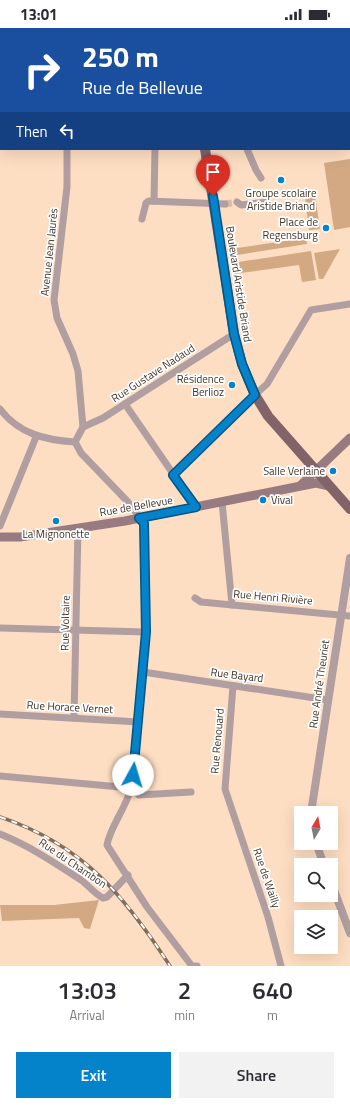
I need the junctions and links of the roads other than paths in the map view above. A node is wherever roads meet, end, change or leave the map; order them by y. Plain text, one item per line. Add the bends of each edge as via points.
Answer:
1 (67, 150) edge
2 (155, 150) edge
3 (205, 150) edge
4 (247, 150) edge
5 (261, 178) dead end
6 (154, 201) junction
7 (237, 202) tunnel mouth
8 (268, 202) dead end
9 (225, 204) tunnel mouth
10 (214, 205) junction
11 (142, 219) dead end
12 (350, 304) edge
13 (234, 334) junction
14 (255, 395) junction
15 (125, 404) junction
16 (0, 409) edge
17 (83, 427) junction
18 (36, 437) junction
19 (350, 438) edge
20 (74, 442) junction
21 (316, 471) junction
22 (173, 475) junction
23 (299, 486) junction
24 (329, 486) junction
25 (222, 502) junction
26 (196, 507) junction
27 (350, 509) edge
28 (139, 518) junction
29 (0, 526) edge
30 (78, 528) junction
31 (0, 537) edge
32 (350, 558) edge
33 (195, 598) dead end
34 (232, 604) junction
35 (340, 615) junction
36 (350, 616) edge
37 (0, 628) edge
38 (76, 630) junction
39 (146, 632) junction
40 (143, 672) junction
41 (233, 686) junction
42 (328, 700) junction
43 (0, 714) edge
44 (74, 718) junction
45 (139, 722) junction
46 (0, 776) edge
47 (131, 788) junction
48 (191, 792) dead end
49 (228, 799) joint
50 (312, 806) edge
51 (0, 834) edge
52 (128, 875) junction
53 (338, 901) edge
54 (350, 933) edge
55 (197, 966) edge
56 (281, 966) edge

1 - 17 street, Avenue Jean Jaurès via 67,187 54,300 57,318 76,362
2 - 6 street
3 - 10 main road, Boulevard Aristide Briand
4 - 5 street
6 - 10 street
6 - 11 street via 146,203
7 - 8 street via 241,205
9 - 10 street
10 - 13 main road, Boulevard Aristide Briand
12 - 14 street via 311,310 267,384
13 - 14 main road, Boulevard Aristide Briand via 242,364
13 - 15 street, Rue Gustave Nadaud
14 - 21 main road, Boulevard Aristide Briand via 274,424
14 - 22 street
15 - 17 street, Rue Gustave Nadaud via 100,420
15 - 22 street
16 - 18 street via 10,422
17 - 20 street
18 - 20 street
18 - 29 street
19 - 21 main road, Rue de Bellevue
20 - 28 street via 81,453 128,502
21 - 23 main road, Rue de Bellevue
21 - 24 main road, Boulevard Aristide Briand
22 - 26 street
23 - 24 main road, Rue de Bellevue via 316,483
23 - 25 main road, Rue de Bellevue
24 - 27 main road, Boulevard Aristide Briand
25 - 26 main road, Rue de Bellevue
25 - 34 street
26 - 28 main road, Rue de Bellevue
28 - 30 main road, Rue de Bellevue
28 - 39 street via 144,523
30 - 31 main road, Rue de Bellevue via 20,537
30 - 38 street, Rue Voltaire
32 - 35 street, Rue André Theuriet
33 - 34 street, Rue Henri Rivière via 201,602
34 - 35 street, Rue Henri Rivière
35 - 36 street, Rue Henri Rivière
35 - 42 street, Rue André Theuriet
37 - 38 street
38 - 39 street
38 - 44 street, Rue Voltaire
39 - 40 street
40 - 41 street, Rue Bayard
40 - 45 street
41 - 42 street, Rue Bayard
41 - 49 street, Rue Renouard via 224,783
42 - 50 street, Rue André Theuriet
43 - 44 street, Rue Horace Vernet
44 - 45 street, Rue Horace Vernet
45 - 47 street
46 - 47 street
47 - 48 street via 139,795
47 - 52 street via 127,803 110,834 107,845
49 - 56 street, Rue de Wailly via 268,917
51 - 52 street, Rue du Chambon via 41,854 103,898
52 - 55 street via 147,907 192,966
53 - 54 street

